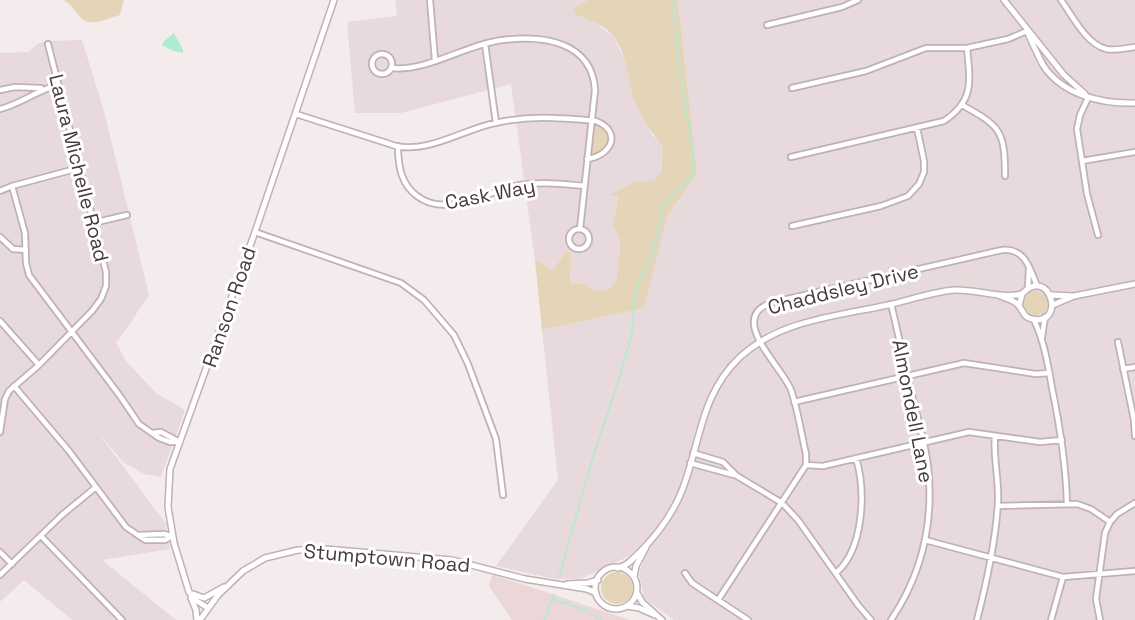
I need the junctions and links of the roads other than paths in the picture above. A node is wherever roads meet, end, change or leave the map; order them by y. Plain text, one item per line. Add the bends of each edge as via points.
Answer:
1 (334, 0) edge
2 (430, 0) edge
3 (858, 0) edge
4 (1004, 0) edge
5 (1061, 0) edge
6 (767, 25) dead end
7 (1027, 31) junction
8 (48, 44) dead end
9 (485, 44) junction
10 (1135, 47) edge
11 (967, 48) junction
12 (435, 60) junction
13 (391, 68) junction
14 (58, 84) junction
15 (44, 88) junction
16 (792, 88) dead end
17 (0, 90) edge
18 (1088, 98) junction
19 (1135, 103) edge
20 (962, 105) junction
21 (0, 109) edge
22 (296, 114) junction
23 (591, 121) junction
24 (496, 123) junction
25 (917, 128) junction
26 (398, 146) junction
27 (1135, 152) edge
28 (791, 157) dead end
29 (588, 159) junction
30 (1082, 161) junction
31 (79, 168) junction
32 (1005, 176) dead end
33 (12, 186) junction
34 (585, 186) junction
35 (0, 191) edge
36 (127, 215) dead end
37 (93, 223) junction
38 (792, 226) dead end
39 (580, 229) junction
40 (255, 232) junction
41 (1098, 235) dead end
42 (0, 237) edge
43 (26, 250) junction
44 (1029, 268) junction
45 (1135, 284) edge
46 (1037, 286) junction
47 (1028, 288) junction
48 (1022, 294) junction
49 (997, 295) junction
50 (1051, 295) junction
51 (1074, 296) junction
52 (891, 304) junction
53 (1053, 305) junction
54 (1019, 306) junction
55 (1044, 317) junction
56 (1034, 320) junction
57 (0, 321) edge
58 (71, 332) junction
59 (1042, 337) junction
60 (760, 341) junction
61 (1118, 342) dead end
62 (39, 365) junction
63 (1135, 367) edge
64 (1123, 369) junction
65 (1049, 373) junction
66 (907, 376) junction
67 (14, 386) junction
68 (2, 402) edge
69 (794, 402) junction
70 (0, 432) edge
71 (995, 436) junction
72 (1135, 436) edge
73 (1062, 440) junction
74 (179, 442) junction
75 (924, 442) junction
76 (693, 453) junction
77 (856, 458) junction
78 (690, 463) junction
79 (806, 465) junction
80 (737, 476) junction
81 (96, 487) junction
82 (503, 495) dead end
83 (782, 503) junction
84 (1135, 503) edge
85 (1067, 504) junction
86 (998, 506) junction
87 (1110, 522) junction
88 (41, 536) junction
89 (172, 536) junction
90 (925, 540) junction
91 (646, 546) junction
92 (0, 552) edge
93 (991, 557) junction
94 (12, 564) junction
95 (618, 568) junction
96 (1135, 571) edge
97 (685, 573) dead end
98 (836, 573) junction
99 (1100, 574) junction
100 (0, 575) edge
101 (1063, 577) junction
102 (634, 578) junction
103 (598, 580) junction
104 (562, 584) junction
105 (228, 585) junction
106 (187, 588) junction
107 (596, 593) junction
108 (636, 593) junction
109 (718, 600) junction
110 (627, 606) junction
111 (208, 608) junction
112 (656, 616) junction
113 (122, 620) edge
114 (199, 620) edge
115 (662, 620) edge
116 (748, 620) edge
117 (871, 620) edge
118 (891, 620) edge
119 (977, 620) edge
120 (1051, 620) edge
121 (1100, 620) edge

1 - 22 street, Ranson Road
2 - 12 street
3 - 6 street
4 - 7 street
5 - 10 street via 1095,44 1110,49
7 - 11 street
7 - 18 street
7 - 18 street via 1051,75
8 - 14 street, Laura Michelle Road
9 - 12 street
9 - 23 street via 540,40 565,45 579,53 594,83
9 - 24 street
11 - 16 street via 926,48 866,71
11 - 20 street via 970,80
12 - 13 street via 404,69
13 - 13 street via 386,74 379,74 372,60 386,55 391,59
14 - 15 street
14 - 31 street, Laura Michelle Road
15 - 17 street
15 - 21 street
18 - 19 street
18 - 30 street via 1077,124
20 - 25 street via 944,121
20 - 32 street via 996,126 1003,143
22 - 26 street
22 - 40 street, Ranson Road
23 - 24 street via 544,117
23 - 29 street
23 - 29 street via 605,126 611,142 601,156
24 - 26 street via 414,149
25 - 28 street
25 - 38 street via 924,171 908,196
26 - 34 street, Cask Way via 398,163 405,182 412,193 434,204 449,205 516,186
27 - 30 street
29 - 34 street
30 - 41 street
31 - 33 street
31 - 37 street, Laura Michelle Road
33 - 35 street
33 - 43 street
34 - 39 street
36 - 37 street
37 - 58 street, Laura Michelle Road via 106,286 92,311
39 - 39 street via 569,236 575,249 585,248 589,242 588,235
40 - 74 street, Ranson Road
40 - 82 street via 401,283 424,300 447,325 468,364 496,439
42 - 43 street via 13,249
43 - 58 street via 32,280
44 - 46 street, Chaddsley Drive
44 - 47 street
44 - 60 street, Chaddsley Drive via 1019,252 1002,250 774,302 763,306 756,315 754,330
45 - 51 street
46 - 47 street
46 - 50 street
47 - 48 street
48 - 49 street
48 - 54 street
49 - 52 street via 956,290
49 - 54 street
50 - 51 street
50 - 53 street
51 - 53 street
52 - 60 street via 798,324
52 - 66 street, Almondell Lane
53 - 55 street
54 - 56 street via 1024,315
55 - 56 street
55 - 59 street
56 - 59 street
57 - 62 street
58 - 62 street, Laura Michelle Road
58 - 74 street via 134,418 159,438
59 - 65 street
60 - 69 street, Chaddsley Drive via 788,384
60 - 76 street via 738,359 717,385
61 - 64 street
62 - 67 street, Laura Michelle Road
63 - 64 street
64 - 72 street
65 - 66 street via 964,363
65 - 73 street
66 - 69 street
66 - 75 street, Almondell Lane
67 - 68 street, Laura Michelle Road
67 - 81 street
68 - 70 street, Laura Michelle Road
69 - 79 street, Chaddsley Drive
71 - 73 street via 1040,442
71 - 75 street via 969,432
71 - 86 street
73 - 85 street
74 - 89 street, Ranson Road via 168,485
75 - 77 street
75 - 90 street, Almondell Lane via 929,500
76 - 78 street
76 - 80 street via 723,462
77 - 79 street via 818,467
77 - 98 street via 861,488 860,522 849,557
78 - 80 street
78 - 91 street via 676,501
79 - 83 street
80 - 83 street
81 - 88 street
81 - 89 street via 123,523 138,535
83 - 98 street
83 - 109 street
84 - 87 street
85 - 86 street
85 - 87 street via 1084,505
86 - 93 street
87 - 99 street
88 - 94 street
88 - 113 street
89 - 106 street, Ranson Road
90 - 93 street
90 - 118 street, Almondell Lane via 915,576
91 - 95 street via 630,563
91 - 102 street
92 - 94 street
93 - 101 street
93 - 119 street
94 - 100 street
95 - 102 street
95 - 103 street via 608,569
96 - 99 street
97 - 109 street via 692,583
98 - 117 street
99 - 101 street
99 - 121 street via 1096,599
101 - 120 street
102 - 108 street
103 - 104 street, Stumptown Road
103 - 107 street
104 - 105 street, Stumptown Road via 525,579 461,561 315,549 265,558
104 - 107 street, Stumptown Road
105 - 106 street via 204,598
105 - 111 street, Stumptown Road
106 - 111 street
106 - 114 street, Ranson Road
107 - 110 street via 609,608
108 - 110 street
108 - 112 street
109 - 116 street
110 - 112 street
111 - 114 street, Stumptown Road
112 - 115 street

